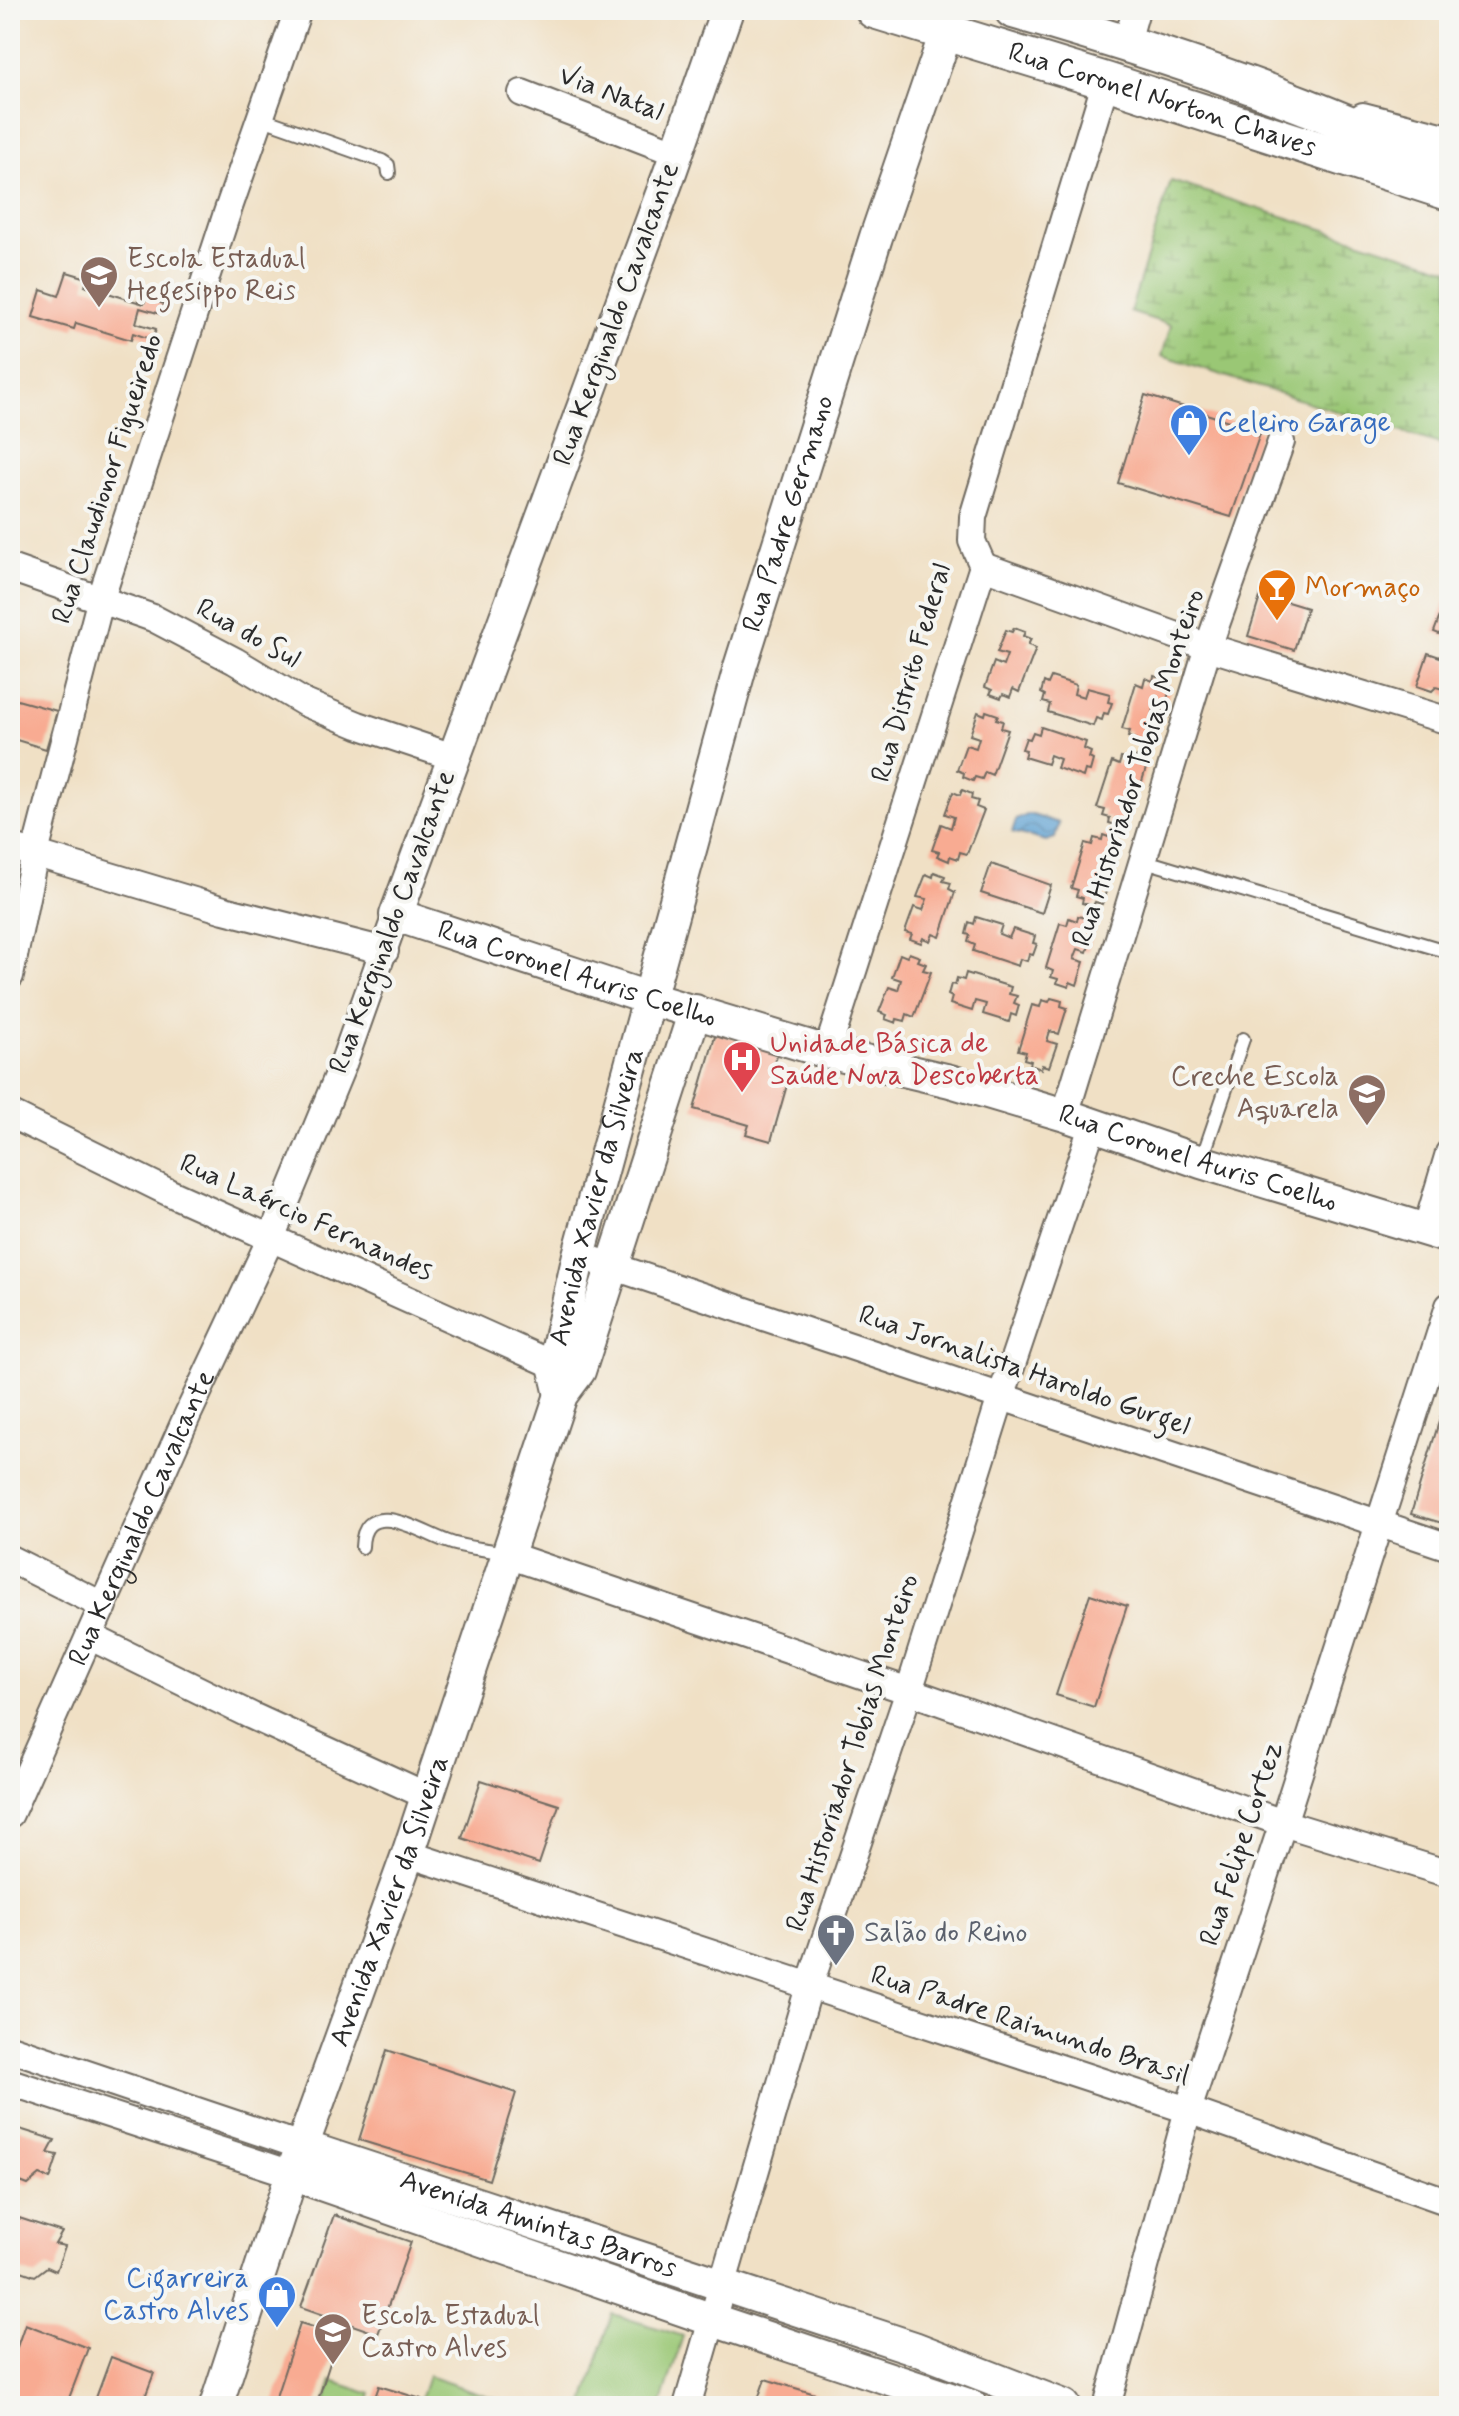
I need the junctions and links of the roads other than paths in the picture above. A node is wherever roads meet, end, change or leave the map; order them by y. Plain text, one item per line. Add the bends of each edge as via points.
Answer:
1 (298, 10) edge
2 (727, 10) edge
3 (874, 10) edge
4 (1013, 10) edge
5 (1131, 26) edge
6 (946, 33) junction
7 (1000, 49) junction
8 (1106, 81) junction
9 (522, 93) dead end
10 (1303, 105) junction
11 (260, 118) junction
12 (1449, 138) edge
13 (677, 153) junction
14 (1449, 162) edge
15 (389, 173) dead end
16 (1449, 192) edge
17 (1281, 442) dead end
18 (983, 566) junction
19 (10, 568) edge
20 (101, 598) junction
21 (1208, 647) junction
22 (1449, 721) edge
23 (453, 757) junction
24 (23, 850) edge
25 (1142, 860) junction
26 (396, 915) junction
27 (385, 951) junction
28 (1449, 952) edge
29 (10, 976) edge
30 (651, 999) junction
31 (695, 1011) junction
32 (1243, 1039) dead end
33 (827, 1052) junction
34 (10, 1114) edge
35 (1079, 1120) junction
36 (1449, 1153) edge
37 (1201, 1162) junction
38 (1437, 1234) edge
39 (271, 1238) junction
40 (579, 1255) junction
41 (614, 1266) junction
42 (1449, 1306) edge
43 (565, 1377) junction
44 (1001, 1397) junction
45 (1380, 1525) junction
46 (362, 1547) dead end
47 (1449, 1547) edge
48 (504, 1553) junction
49 (10, 1559) edge
50 (104, 1606) junction
51 (91, 1637) junction
52 (909, 1691) junction
53 (427, 1796) junction
54 (10, 1814) edge
55 (1283, 1823) junction
56 (408, 1854) junction
57 (1449, 1874) edge
58 (809, 1987) junction
59 (10, 2048) edge
60 (10, 2082) edge
61 (1188, 2110) junction
62 (297, 2160) junction
63 (1449, 2202) edge
64 (723, 2285) junction
65 (713, 2320) junction
66 (216, 2406) edge
67 (687, 2406) edge
68 (971, 2406) edge
69 (1064, 2406) edge
70 (1107, 2406) edge

1 - 11 street, Rua Claudionor Figueiredo
2 - 13 street, Rua Kerginaldo Cavalcante
3 - 6 main road, Rua Coronel Norton Chaves
4 - 5 main road, Rua Coronel Norton Chaves
4 - 7 main road via 1023,29 1022,41
5 - 10 main road, Rua Coronel Norton Chaves
6 - 7 main road, Rua Coronel Norton Chaves
6 - 30 street, Rua Padre Germano via 740,667
7 - 8 main road, Rua Coronel Norton Chaves
8 - 16 main road, Rua Coronel Norton Chaves
8 - 18 street, Rua Distrito Federal via 973,517 972,541
9 - 13 street, Via Natal
10 - 12 street, Rua Coronel Norton Chaves
10 - 14 main road, Rua Coronel Norton Chaves
11 - 15 lane via 382,161
11 - 20 street, Rua Claudionor Figueiredo
13 - 23 street, Rua Kerginaldo Cavalcante
17 - 21 street, Rua Historiador Tobias Monteiro
18 - 21 street
18 - 33 street, Rua Distrito Federal
19 - 20 street, Rua do Sul
20 - 23 street, Rua do Sul via 153,618 305,703
20 - 24 street, Rua Claudionor Figueiredo
21 - 22 street
21 - 25 street, Rua Historiador Tobias Monteiro
23 - 26 street, Rua Kerginaldo Cavalcante
24 - 27 street
24 - 29 street, Rua Claudionor Figueiredo
25 - 28 lane
25 - 35 street, Rua Historiador Tobias Monteiro
26 - 27 street, Rua Kerginaldo Cavalcante
26 - 30 street, Rua Coronel Auris Coelho
27 - 39 street, Rua Kerginaldo Cavalcante
30 - 31 street, Rua Coronel Auris Coelho
30 - 40 street, Avenida Xavier da Silveira
31 - 33 street, Rua Coronel Auris Coelho
31 - 41 street, Avenida Xavier da Silveira
32 - 37 lane
33 - 35 street, Rua Coronel Auris Coelho via 950,1081
34 - 39 street, Rua Laércio Fernandes
35 - 37 street, Rua Coronel Auris Coelho
35 - 44 street, Rua Historiador Tobias Monteiro
36 - 38 street
37 - 38 street, Rua Coronel Auris Coelho
39 - 43 street, Rua Laércio Fernandes
39 - 50 street, Rua Kerginaldo Cavalcante
40 - 41 street, Rua Jornalista Haroldo Gurgel
40 - 43 street, Avenida Xavier da Silveira
41 - 43 street, Avenida Xavier da Silveira
41 - 44 street, Rua Jornalista Haroldo Gurgel
42 - 45 street, Rua Felipe Cortez
43 - 48 street, Avenida Xavier da Silveira
44 - 45 street, Rua Jornalista Haroldo Gurgel
44 - 52 street, Rua Historiador Tobias Monteiro
45 - 47 street, Rua Jornalista Haroldo Gurgel
45 - 55 street, Rua Felipe Cortez
46 - 48 lane via 368,1526 390,1520 415,1525 446,1541
48 - 52 street
48 - 53 street, Avenida Xavier da Silveira
49 - 50 street
50 - 51 street, Rua Kerginaldo Cavalcante
51 - 53 street
51 - 54 street, Rua Kerginaldo Cavalcante
52 - 55 street
52 - 58 street, Rua Historiador Tobias Monteiro
53 - 56 street, Avenida Xavier da Silveira
55 - 57 street
55 - 61 street, Rua Felipe Cortez
56 - 58 street, Rua Padre Raimundo Brasil
56 - 62 street, Avenida Xavier da Silveira
58 - 61 street, Rua Padre Raimundo Brasil
58 - 64 street, Rua Historiador Tobias Monteiro
59 - 62 street, Avenida Amintas Barros
60 - 62 street, Avenida Amintas Barros
61 - 63 street, Rua Padre Raimundo Brasil
61 - 70 street, Rua Felipe Cortez
62 - 64 street, Avenida Amintas Barros
62 - 65 street, Avenida Amintas Barros
62 - 66 street, Avenida Xavier da Silveira
64 - 65 street, Rua Historiador Tobias Monteiro
64 - 69 street, Avenida Amintas Barros via 914,2348
65 - 67 street, Rua Historiador Tobias Monteiro
65 - 68 street, Avenida Amintas Barros

